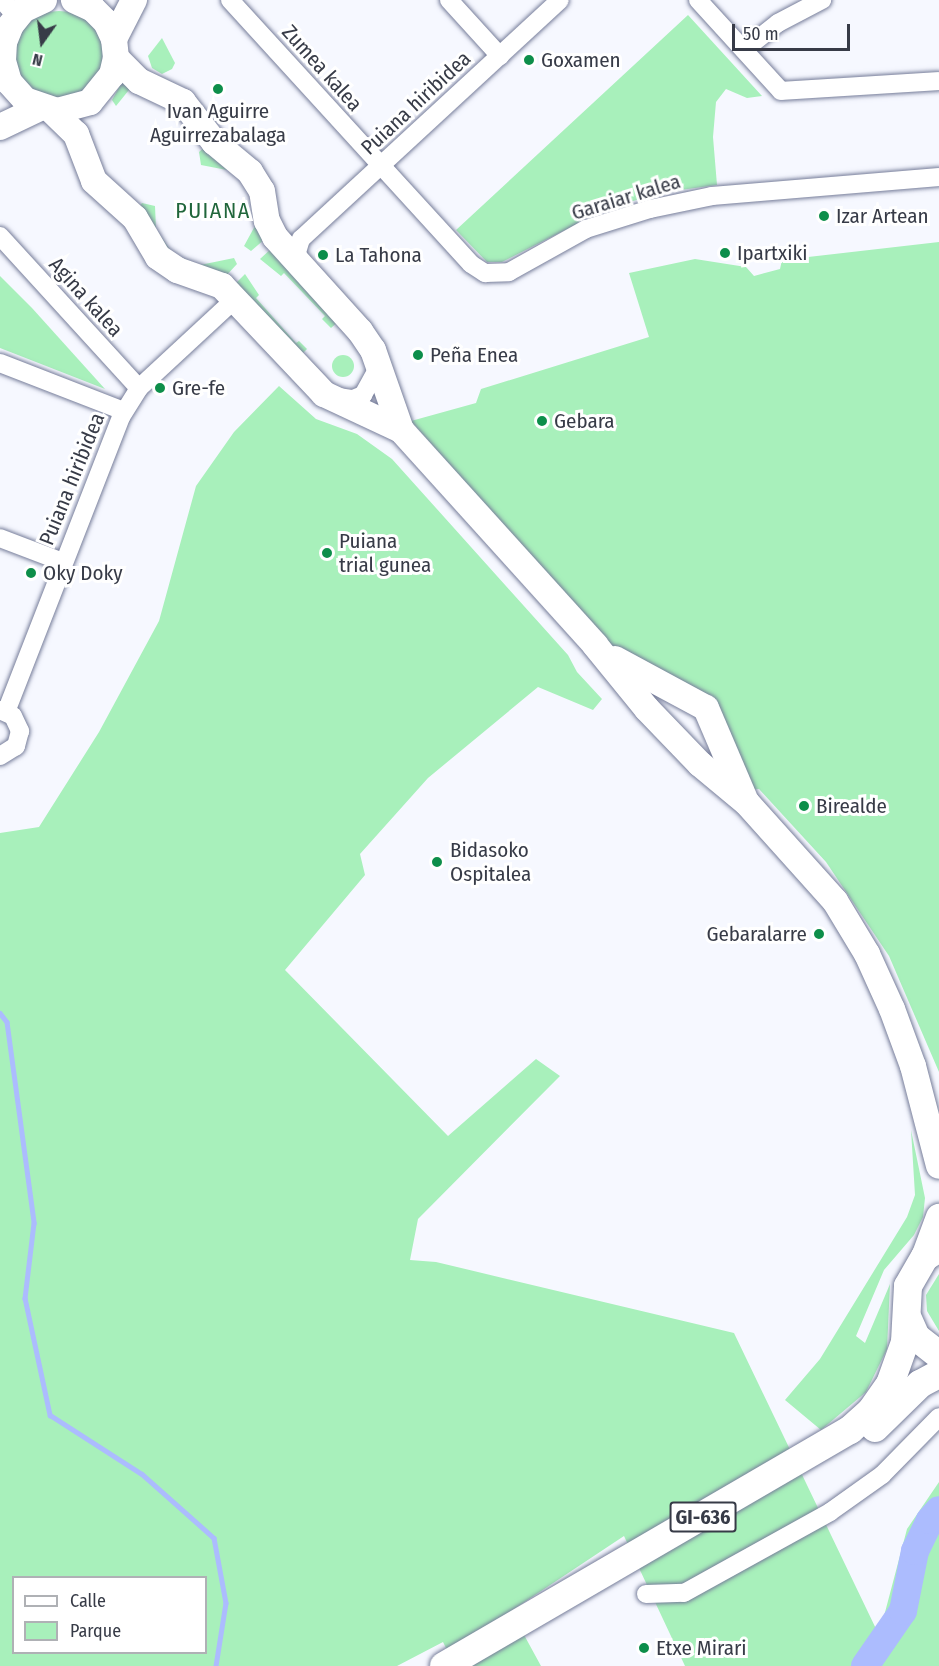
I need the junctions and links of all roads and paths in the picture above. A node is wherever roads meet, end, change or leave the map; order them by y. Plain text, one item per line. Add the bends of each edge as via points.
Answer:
1 (135, 0) edge
2 (230, 0) edge
3 (449, 0) edge
4 (560, 0) edge
5 (698, 0) edge
6 (822, 0) edge
7 (84, 1) edge
8 (25, 4) edge
9 (115, 48) junction
10 (744, 50) junction
11 (500, 56) junction
12 (1, 65) edge
13 (939, 81) edge
14 (46, 109) junction
15 (0, 127) edge
16 (381, 165) junction
17 (939, 177) edge
18 (0, 236) edge
19 (274, 237) junction
20 (302, 239) junction
21 (300, 266) junction
22 (234, 299) junction
23 (0, 363) edge
24 (379, 366) junction
25 (139, 388) junction
26 (317, 389) junction
27 (124, 411) junction
28 (401, 430) junction
29 (0, 537) edge
30 (63, 562) junction
31 (595, 645) junction
32 (693, 698) junction
33 (646, 709) junction
34 (3, 711) edge
35 (716, 729) junction
36 (0, 756) edge
37 (700, 764) junction
38 (747, 803) junction
39 (939, 1166) edge
40 (939, 1217) edge
41 (931, 1254) edge
42 (908, 1319) junction
43 (939, 1355) edge
44 (939, 1374) edge
45 (939, 1417) edge
46 (646, 1594) dead end
47 (444, 1666) edge
48 (478, 1666) edge

1 - 9 street via 121,19
2 - 16 street, Zumea kalea
3 - 11 street
4 - 11 street, Puiana hiribidea
5 - 10 street
6 - 10 street via 778,22
7 - 9 street via 100,15
8 - 12 street via 3,42
9 - 14 street via 112,75 90,102 74,110
9 - 19 street via 139,81 183,102 214,142 250,172 262,191
10 - 13 street via 777,89 789,94
11 - 16 street, Puiana hiribidea
12 - 14 street via 16,92
14 - 15 street
14 - 22 street via 76,134 94,181 135,218 158,257 177,270 217,282
16 - 17 street, Garaiar kalea via 471,264 485,273 497,274 508,272 586,228 650,209 712,196
16 - 20 street, Puiana hiribidea
18 - 25 street, Agina kalea
19 - 20 street via 288,242
19 - 21 street
20 - 21 street via 297,252
21 - 24 street via 360,331
22 - 25 street, Puiana hiribidea
22 - 26 street
23 - 27 street
24 - 26 street via 371,386 358,398
24 - 28 street
25 - 27 street, Puiana hiribidea
26 - 28 street via 339,404
27 - 30 street, Puiana hiribidea
28 - 31 street
29 - 30 street
30 - 34 street, Puiana hiribidea
31 - 32 street via 642,676
31 - 33 street
32 - 33 street via 668,696
32 - 35 street via 706,708
33 - 37 street
34 - 36 street via 18,723 19,739 10,752
35 - 37 street via 711,750
35 - 38 street
37 - 38 street
38 - 39 street via 835,901 867,954 913,1066
40 - 41 street
41 - 42 main road, GI-636 via 908,1286
42 - 43 main road via 916,1337
42 - 47 main road, GI-636 via 905,1342 890,1384 871,1411 850,1430
44 - 48 main road, GI-636 via 920,1384 838,1459
45 - 46 street via 882,1475 830,1512 684,1593

